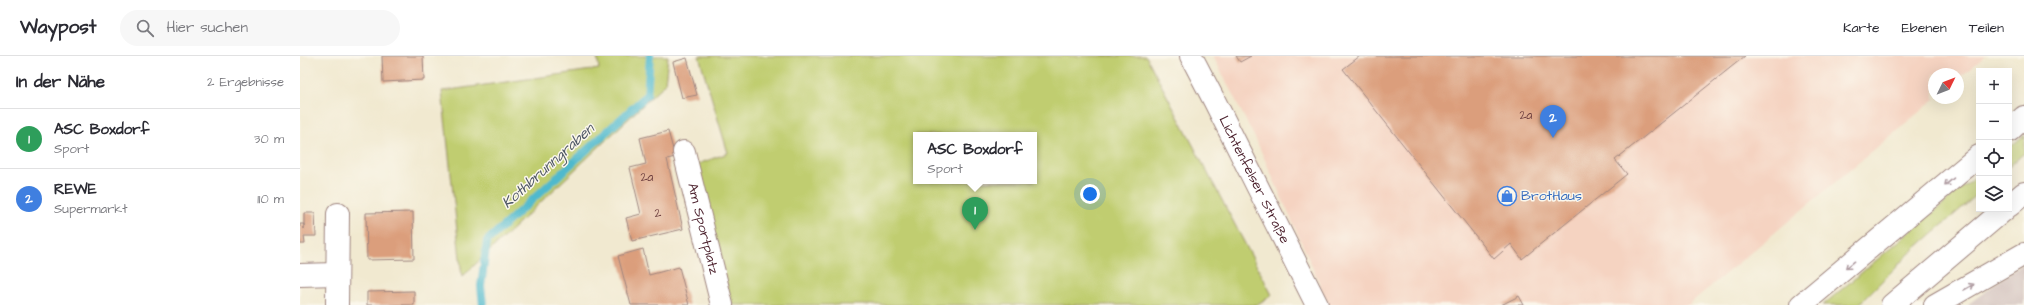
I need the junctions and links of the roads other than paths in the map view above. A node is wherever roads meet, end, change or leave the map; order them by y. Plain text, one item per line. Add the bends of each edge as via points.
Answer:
1 (1191, 56) edge
2 (2024, 117) edge
3 (2012, 128) edge
4 (684, 152) dead end
5 (1976, 159) edge
6 (2024, 193) edge
7 (2012, 203) edge
8 (2001, 212) edge
9 (338, 214) dead end
10 (2024, 254) edge
11 (336, 274) junction
12 (300, 276) edge
13 (337, 305) edge
14 (722, 305) edge
15 (1317, 305) edge
16 (1801, 305) edge
17 (1892, 305) edge
18 (1935, 305) edge

1 - 15 main road, Lichtenfelser Straße
2 - 3 main road
4 - 14 main road, Am Sportplatz
5 -> 16 main road
6 - 7 main road
8 - 17 main road
9 - 11 main road
18 -> 10 main road
11 - 12 main road
11 - 13 main road

